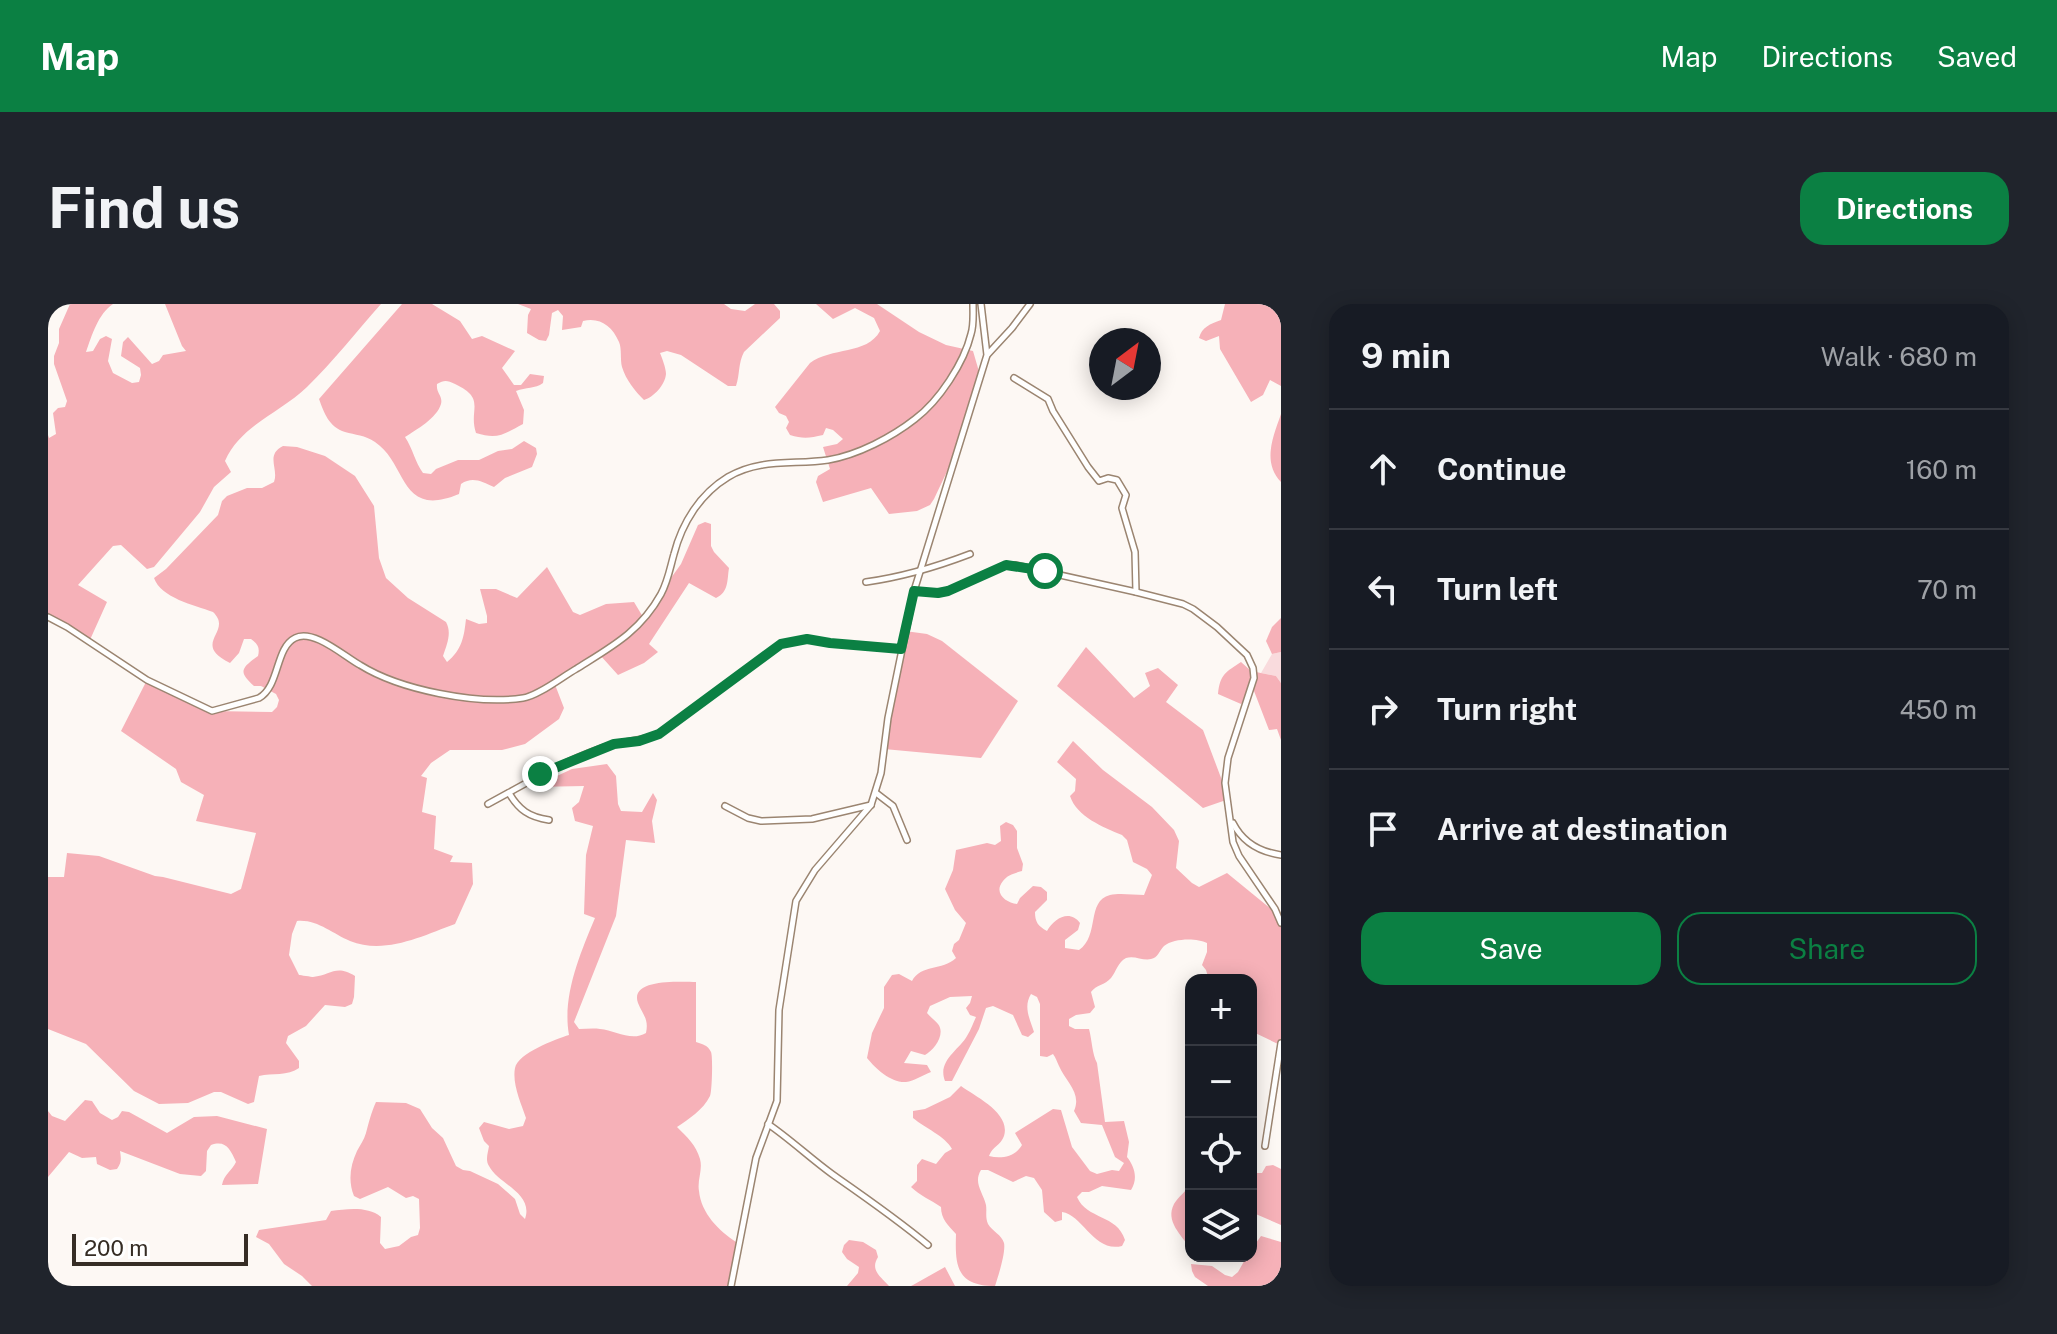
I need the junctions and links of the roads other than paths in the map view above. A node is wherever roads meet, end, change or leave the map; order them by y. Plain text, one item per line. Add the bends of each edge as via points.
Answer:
1 (973, 304) edge
2 (981, 304) edge
3 (1030, 304) edge
4 (987, 355) junction
5 (1014, 378) dead end
6 (970, 554) dead end
7 (920, 572) junction
8 (866, 582) dead end
9 (914, 591) junction
10 (1136, 592) junction
11 (48, 617) edge
12 (901, 649) junction
13 (509, 793) junction
14 (876, 793) junction
15 (488, 804) dead end
16 (871, 805) junction
17 (725, 806) dead end
18 (1231, 818) junction
19 (549, 820) dead end
20 (907, 840) dead end
21 (1281, 855) edge
22 (1281, 923) edge
23 (1281, 1043) edge
24 (768, 1124) junction
25 (1265, 1146) dead end
26 (928, 1245) dead end
27 (731, 1286) edge

1 - 11 street via 972,333 959,365 917,418 860,450 829,460 764,464 728,478 691,512 668,581 640,623 622,641 526,698 431,692 361,667 320,640 299,636 285,650 265,695 212,711 147,680
2 - 4 street
3 - 4 street
4 - 7 street
5 - 10 street via 1048,399 1099,481 1117,480 1126,495 1122,508 1135,552
6 - 7 street
7 - 8 street
7 - 9 street
9 - 10 street via 948,591 1015,565
9 - 12 street
10 - 18 street via 1193,609 1247,655 1253,668 1228,758 1225,783
12 - 13 street via 807,639 781,644 659,734 598,749
12 - 14 street
13 - 15 street
13 - 19 street via 520,810
14 - 16 street
14 - 20 street via 893,806
16 - 17 street via 812,819 761,821
16 - 24 street via 815,870 796,901 779,1010 777,1101
18 - 21 street via 1247,843
18 - 22 street via 1239,856
23 - 25 street
24 - 26 street
24 - 27 street via 750,1183

